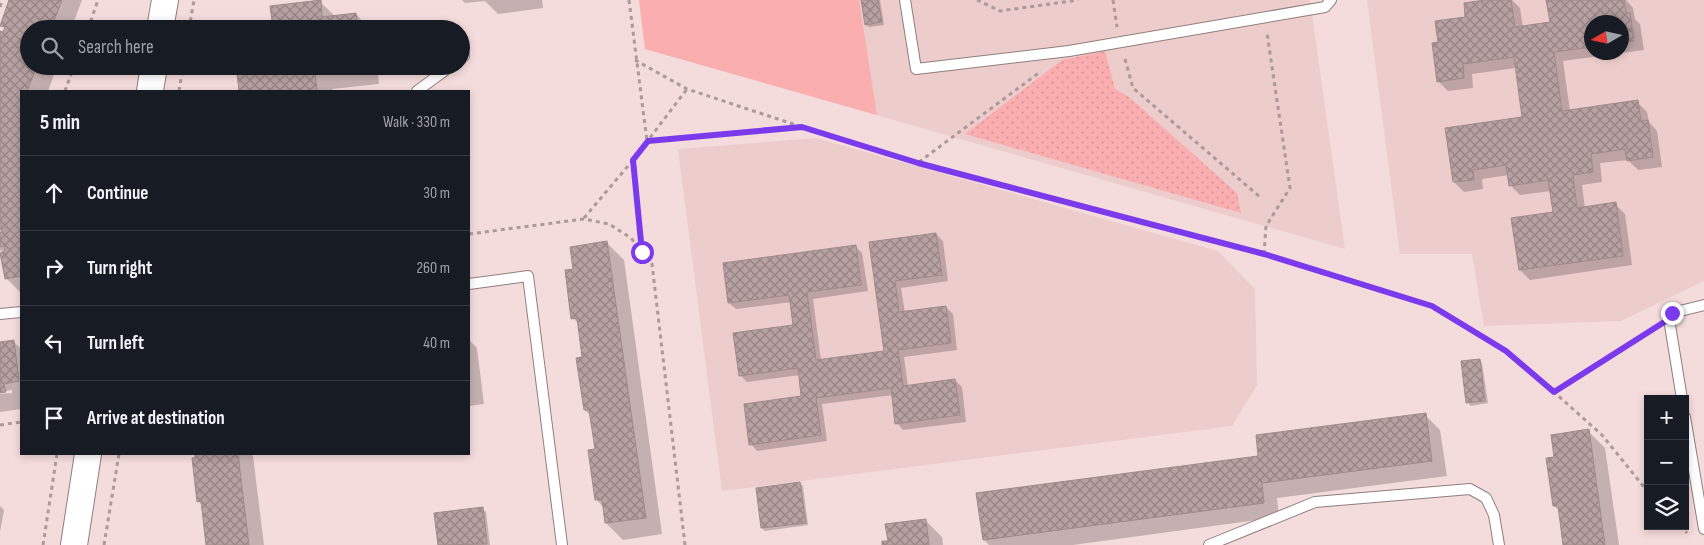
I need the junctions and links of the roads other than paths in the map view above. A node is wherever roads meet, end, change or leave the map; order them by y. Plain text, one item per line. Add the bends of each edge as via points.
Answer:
1 (165, 0) edge
2 (905, 0) edge
3 (1331, 0) edge
4 (162, 20) edge
5 (153, 75) edge
6 (438, 75) edge
7 (150, 90) edge
8 (418, 90) edge
9 (470, 284) edge
10 (1704, 305) edge
11 (20, 312) edge
12 (0, 314) edge
13 (1681, 395) edge
14 (1689, 440) edge
15 (88, 455) edge
16 (1704, 529) edge
17 (74, 545) edge
18 (562, 545) edge
19 (1208, 545) edge
20 (1499, 545) edge

1 - 4 main road
2 - 3 lane via 916,69 1069,51 1325,7
5 - 7 main road
6 - 8 lane
9 - 18 lane via 528,276
10 - 13 lane via 1672,313 1669,319
11 - 12 lane
14 - 16 lane
15 - 17 main road
19 - 20 lane via 1315,502 1470,489 1486,498 1494,515

